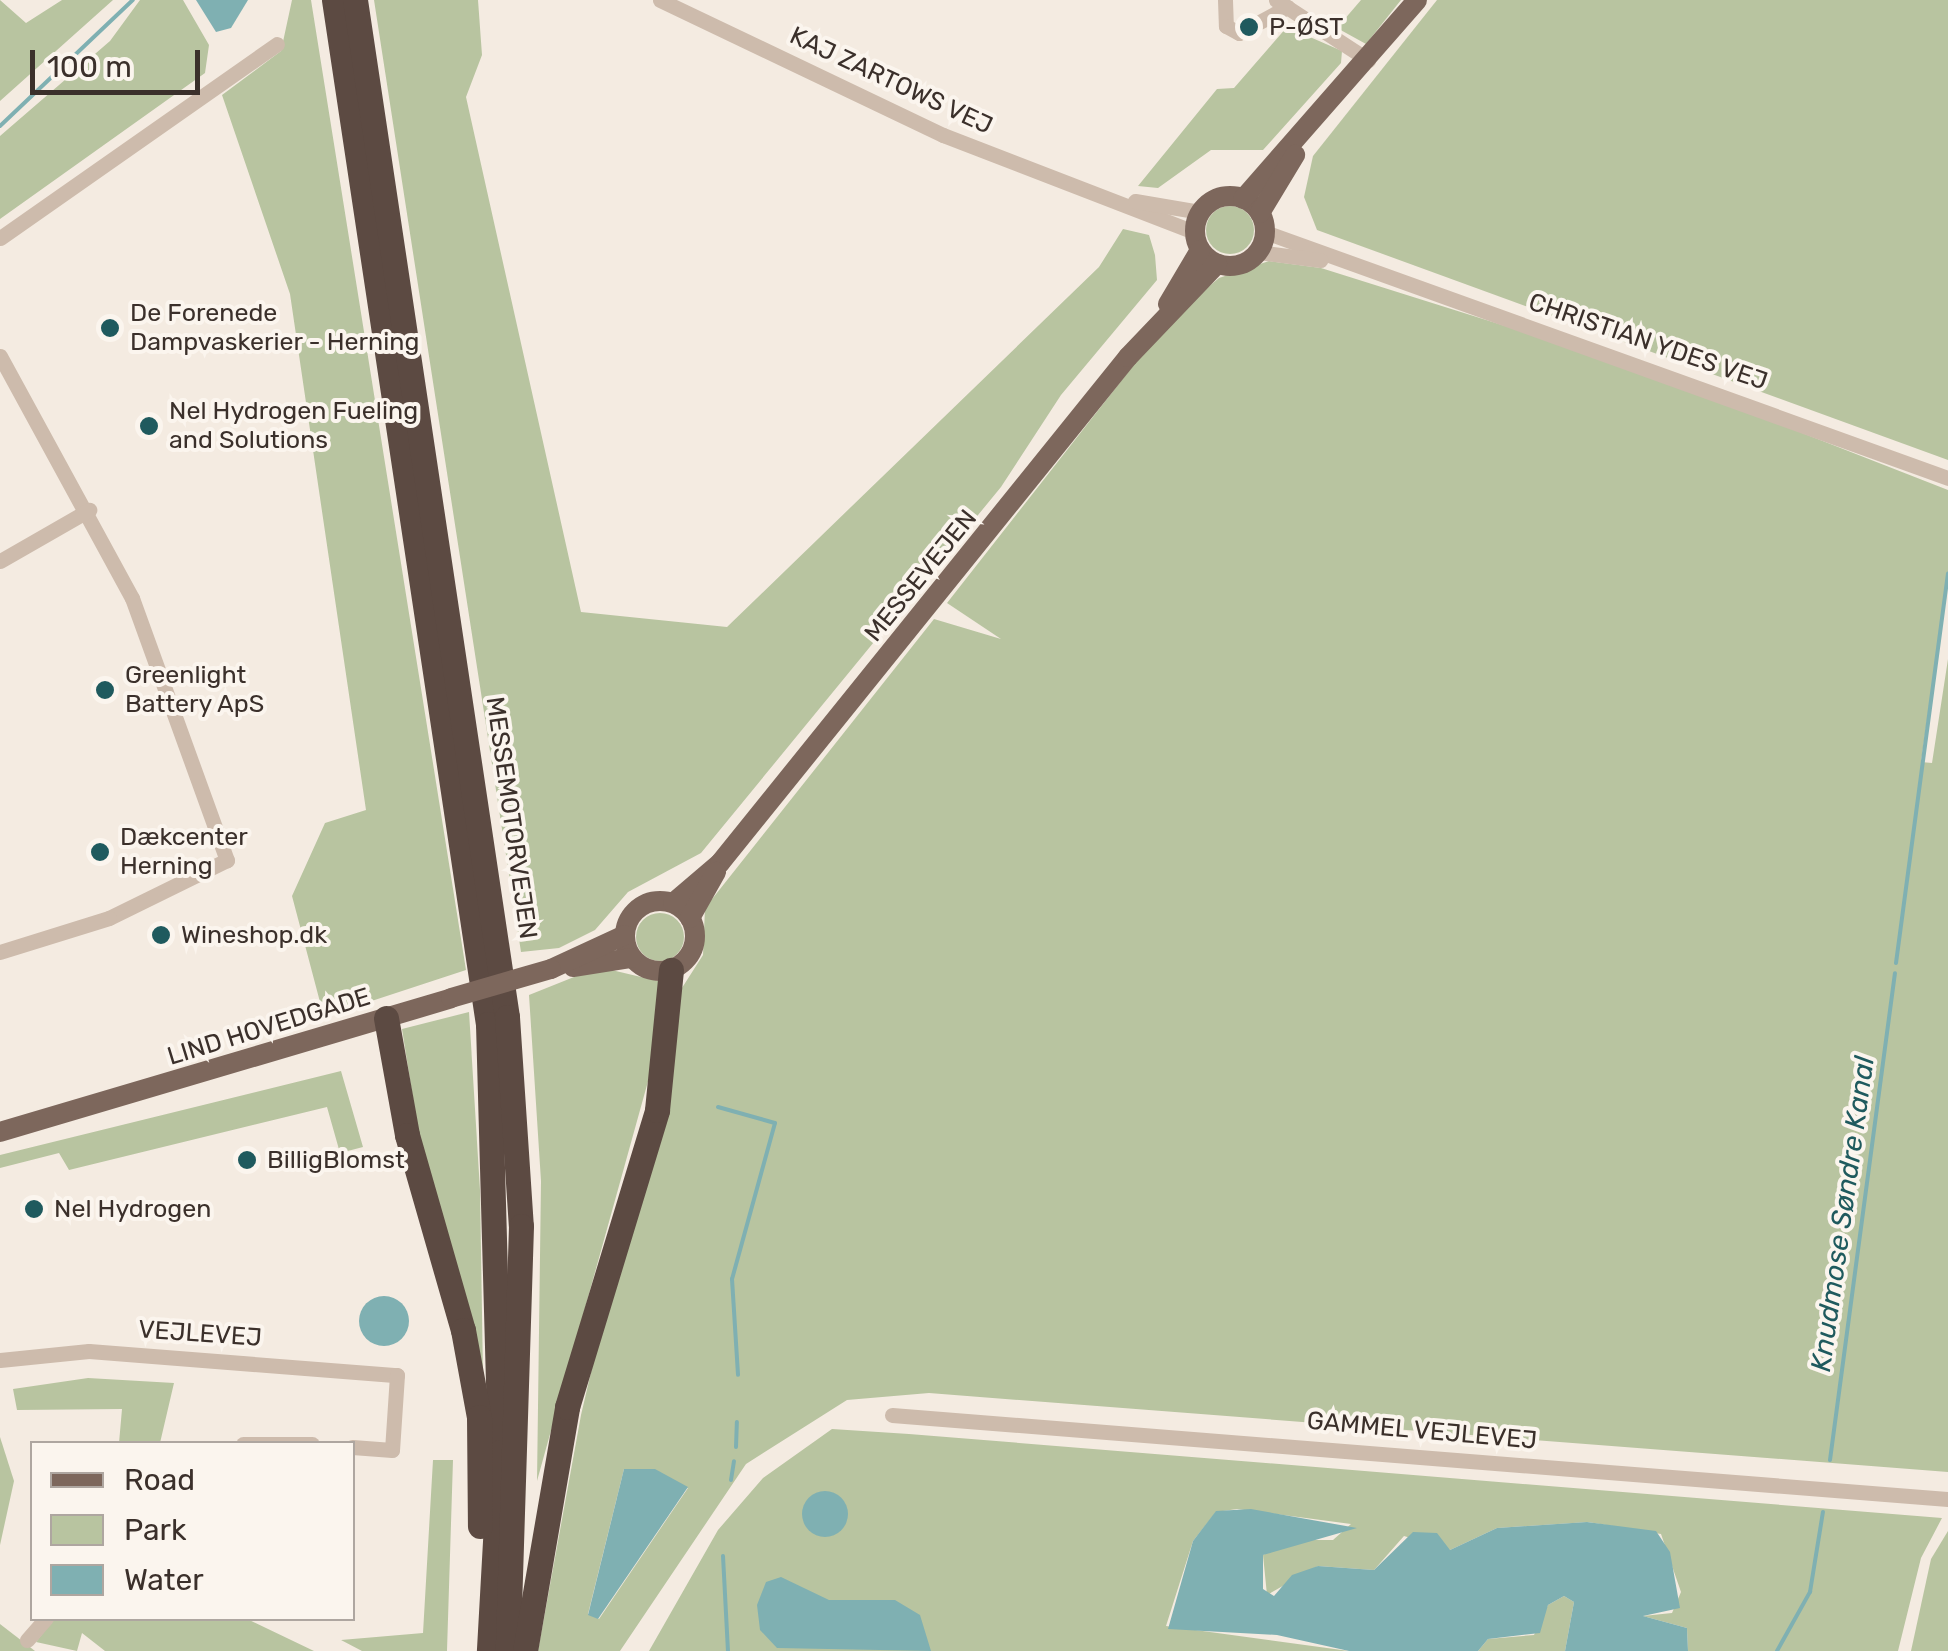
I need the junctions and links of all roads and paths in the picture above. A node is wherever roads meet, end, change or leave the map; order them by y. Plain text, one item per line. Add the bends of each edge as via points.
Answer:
1 (334, 0) edge
2 (354, 0) edge
3 (660, 0) edge
4 (1226, 0) edge
5 (1416, 0) edge
6 (1282, 4) edge
7 (277, 44) dead end
8 (1368, 60) junction
9 (1303, 140) junction
10 (1243, 199) junction
11 (1199, 231) junction
12 (1261, 232) junction
13 (0, 238) edge
14 (1217, 264) junction
15 (1160, 319) junction
16 (0, 356) edge
17 (1948, 478) edge
18 (89, 510) junction
19 (0, 560) edge
20 (720, 863) junction
21 (672, 903) junction
22 (690, 918) junction
23 (624, 936) junction
24 (0, 952) edge
25 (631, 958) junction
26 (551, 969) junction
27 (670, 970) junction
28 (386, 1018) junction
29 (0, 1132) edge
30 (0, 1360) edge
31 (892, 1415) dead end
32 (355, 1446) edge
33 (1948, 1498) edge
34 (43, 1621) edge
35 (27, 1640) dead end
36 (473, 1651) edge
37 (489, 1651) edge
38 (508, 1651) edge
39 (525, 1651) edge

1 - 37 highway, MESSEMOTORVEJEN via 488,1024 500,1433
2 - 38 highway, MESSEMOTORVEJEN via 507,1017 522,1226
3 - 11 street, KAJ ZARTOWS VEJ via 765,42 942,134
4 - 6 street via 1226,26 1239,32
5 - 8 main road
6 - 8 street
7 - 13 street
8 - 9 main road
9 - 10 main road
9 - 12 main road
10 - 11 main road via 1221,198
10 - 12 main road
11 - 14 main road
11 - 15 main road, MESSEVEJEN
12 - 14 main road via 1241,264
12 - 17 street, CHRISTIAN YDES VEJ
14 - 15 main road, MESSEVEJEN
15 - 20 main road, MESSEVEJEN
16 - 18 street
18 - 19 street
18 - 24 street via 132,598 228,860 109,918
20 - 21 main road, MESSEVEJEN
20 - 22 main road, MESSEVEJEN
21 - 22 main road
21 - 23 main road via 636,910
22 - 27 main road via 694,942
23 - 25 main road
23 - 26 main road, LIND HOVEDGADE
25 - 26 main road, LIND HOVEDGADE
25 - 27 main road
26 - 28 main road, LIND HOVEDGADE, bridge
27 - 39 highway via 657,1110 567,1407
28 - 29 main road, LIND HOVEDGADE
28 - 36 highway via 479,1418
30 - 32 street, VEJLEVEJ via 88,1351 397,1375 392,1450
31 - 33 street, GAMMEL VEJLEVEJ
34 - 35 street

